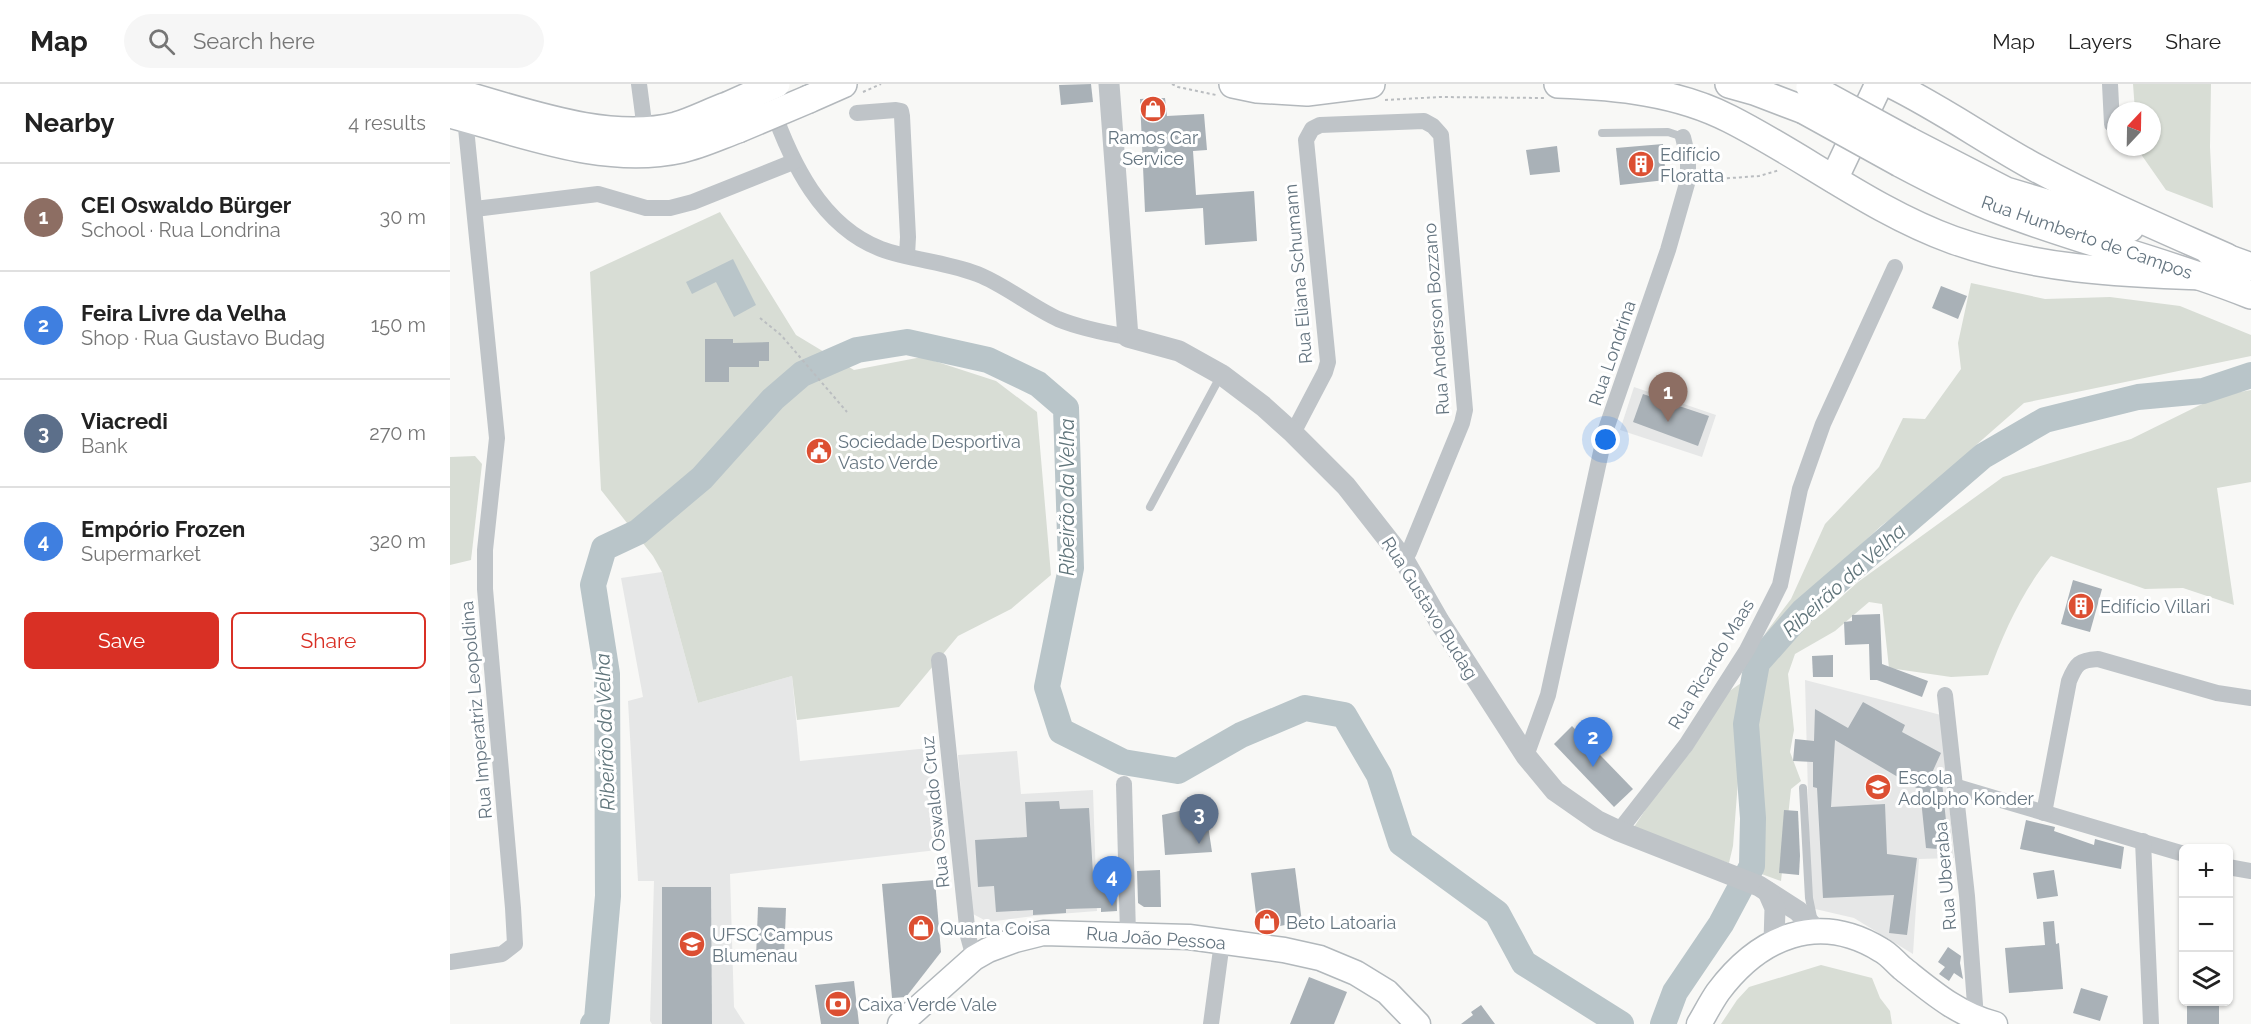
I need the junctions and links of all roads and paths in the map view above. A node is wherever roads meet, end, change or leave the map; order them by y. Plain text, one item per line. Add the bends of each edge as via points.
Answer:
1 (639, 84) edge
2 (764, 84) edge
3 (776, 84) edge
4 (843, 84) edge
5 (1109, 84) edge
6 (1172, 84) edge
7 (1730, 84) edge
8 (1879, 84) edge
9 (1891, 84) edge
10 (2110, 84) edge
11 (1225, 90) edge
12 (1555, 91) edge
13 (1376, 92) edge
14 (1806, 94) edge
15 (459, 100) edge
16 (2111, 102) edge
17 (858, 113) dead end
18 (733, 118) junction
19 (645, 129) junction
20 (1602, 133) dead end
21 (1441, 135) joint
22 (1683, 137) joint
23 (1905, 152) junction
24 (793, 162) junction
25 (1775, 162) dead end
26 (1834, 179) junction
27 (1688, 180) junction
28 (475, 209) junction
29 (907, 255) junction
30 (2226, 257) junction
31 (1895, 267) dead end
32 (2251, 267) edge
33 (2203, 276) junction
34 (2251, 295) edge
35 (760, 318) dead end
36 (1128, 337) junction
37 (1221, 375) junction
38 (847, 412) dead end
39 (1293, 433) junction
40 (1150, 507) dead end
41 (1404, 560) junction
42 (939, 660) dead end
43 (1945, 695) dead end
44 (2251, 698) edge
45 (1526, 756) junction
46 (1124, 784) dead end
47 (1956, 787) junction
48 (1803, 788) dead end
49 (2044, 813) junction
50 (1619, 831) junction
51 (2143, 841) junction
52 (2179, 852) edge
53 (2233, 868) edge
54 (2251, 872) edge
55 (1783, 916) junction
56 (1128, 934) junction
57 (1222, 942) junction
58 (974, 958) junction
59 (450, 962) edge
60 (1986, 1021) edge
61 (901, 1024) edge
62 (1211, 1024) edge
63 (1418, 1024) edge
64 (1699, 1024) edge
65 (2151, 1024) edge

1 - 19 street
2 - 24 street, Rua Gustavo Budag
3 - 18 main road, bridge
4 - 18 main road, bridge via 809,99
5 - 36 street
6 - 11 path via 1186,90
7 - 14 main road, Rua Humberto de Campos via 1754,91
8 - 26 main road
9 - 30 main road via 1929,102 2038,169
10 - 16 street
11 - 13 main road
12 - 13 path via 1440,97
12 - 26 main road via 1595,85 1688,102 1729,118
14 - 23 main road, Rua Humberto de Campos, bridge
15 - 18 main road via 573,146 620,152 681,149
15 - 19 main road via 608,130
15 - 28 street, Rua Imperatriz Leopoldina
17 - 29 street via 901,111
18 - 19 main road
20 - 22 lane via 1668,132
21 - 39 street, Rua Eliana Schumann via 1424,121 1320,124 1306,140 1328,362
21 - 41 street, Rua Anderson Bozzano via 1465,410
22 - 27 street, Rua Londrina
23 - 30 main road, Rua Humberto de Campos via 2006,191
23 - 33 main road, Rua Humberto de Campos via 1935,182 1999,210
24 - 28 street via 670,208 646,208 598,194
24 - 29 street, Rua Gustavo Budag via 810,188 847,229 882,249
25 - 27 path via 1785,169 1760,176
26 - 33 main road via 1894,214 1943,236 2009,255 2067,268
27 - 45 street, Rua Londrina via 1606,429 1548,695
28 - 59 street, Rua Imperatriz Leopoldina via 497,438 485,550 485,589 514,944 502,954
29 - 36 street, Rua Gustavo Budag via 981,276 1072,324
30 - 32 main road, Rua Humberto de Campos
31 - 50 street, Rua Ricardo Maas via 1823,424 1800,489 1780,585 1747,650 1686,745
33 - 34 main road, Rua Humberto de Campos
35 - 38 path via 781,335
36 - 37 street, Rua Gustavo Budag via 1179,351
37 - 39 street, Rua Gustavo Budag
37 - 40 lane
39 - 41 street, Rua Gustavo Budag via 1346,486
41 - 45 street, Rua Gustavo Budag
42 - 58 street, Rua Oswaldo Cruz via 968,936
43 - 47 street, Rua Uberaba
44 - 49 street via 2217,693 2098,659 2084,660 2075,667 2069,681
45 - 50 street, Rua Gustavo Budag via 1555,791
46 - 56 street
47 - 49 street
47 - 60 street, Rua Uberaba
48 - 55 lane via 1809,898
49 - 51 street
50 - 55 street, Rua Gustavo Budag via 1719,870
51 - 52 street
51 - 65 street
53 - 54 street
55 - 60 main road via 1851,936 1883,951 1942,1000
55 - 64 main road via 1717,993
56 - 57 main road, Rua João Pessoa
56 - 58 main road, Rua João Pessoa via 1043,933
57 - 62 street
57 - 63 main road, Rua João Pessoa via 1320,958 1356,973 1387,992
58 - 61 main road, Rua João Pessoa

